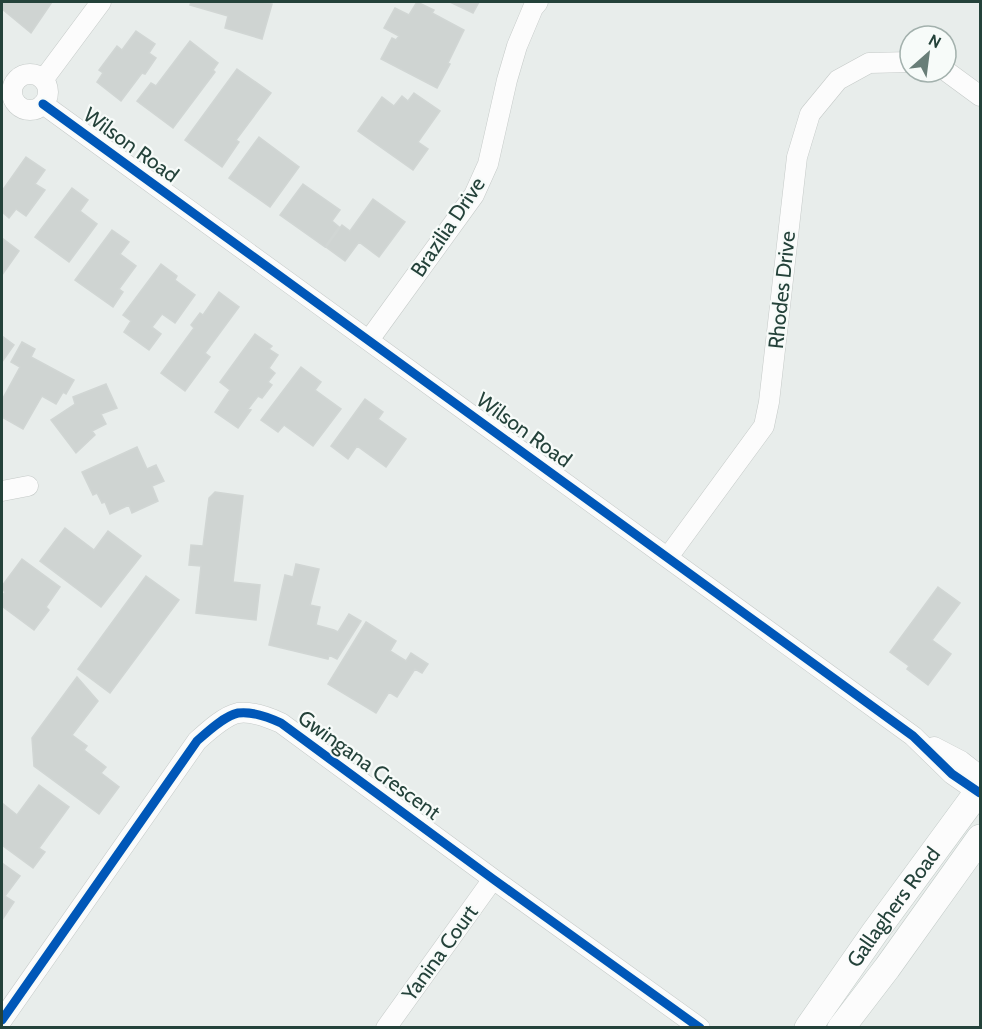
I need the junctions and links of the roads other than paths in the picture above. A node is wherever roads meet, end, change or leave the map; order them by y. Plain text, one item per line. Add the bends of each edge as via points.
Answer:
1 (101, 2) edge
2 (538, 2) edge
3 (898, 62) edge
4 (8, 77) edge
5 (43, 80) junction
6 (958, 80) edge
7 (981, 96) edge
8 (43, 104) junction
9 (369, 340) junction
10 (28, 486) dead end
11 (2, 491) edge
12 (668, 557) junction
13 (980, 788) edge
14 (973, 845) edge
15 (493, 879) junction
16 (2, 1020) edge
17 (387, 1028) edge
18 (700, 1028) edge
19 (808, 1028) edge
20 (841, 1028) edge

1 - 5 street
2 - 9 street, Brazilia Drive via 517,45 488,164 474,195
3 - 12 street, Rhodes Drive via 868,63 838,80 810,114 797,157 764,426
4 - 5 street via 32,74
4 - 8 street via 17,104 33,110
5 - 8 street via 48,92
6 - 7 street
8 - 9 street, Wilson Road
9 - 12 street, Wilson Road
10 - 11 street
12 - 13 street, Wilson Road via 913,736 952,774
13 - 14 street, Gallaghers Road
14 - 19 street, Gallaghers Road via 874,932
14 - 20 street, Gallaghers Road
15 - 16 street, Gwingana Crescent via 281,723 261,714 238,713 197,741
15 - 17 street, Yanina Court
15 - 18 street, Gwingana Crescent

